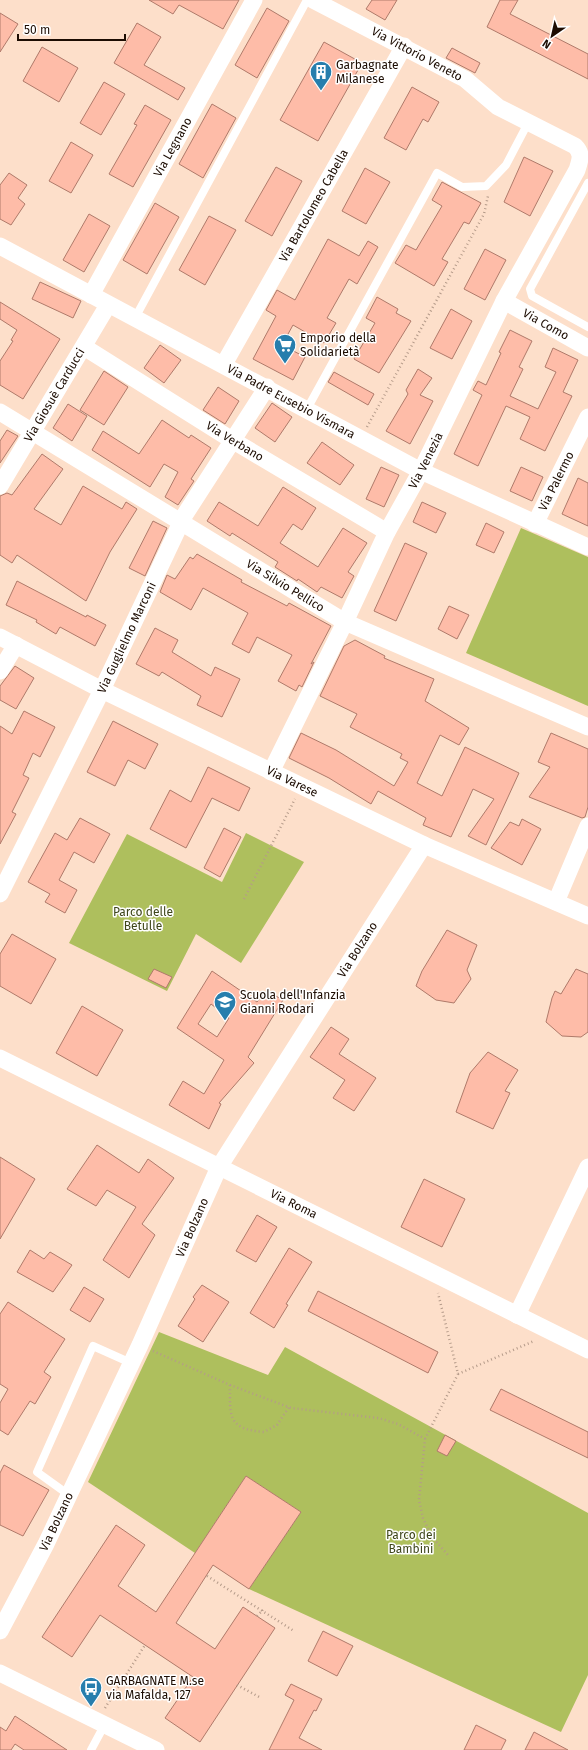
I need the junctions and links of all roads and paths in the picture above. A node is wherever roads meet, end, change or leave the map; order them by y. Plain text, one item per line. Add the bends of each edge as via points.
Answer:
1 (254, 0) edge
2 (307, 0) edge
3 (313, 0) edge
4 (404, 46) junction
5 (528, 123) junction
6 (580, 151) joint
7 (588, 183) edge
8 (486, 186) junction
9 (0, 246) edge
10 (91, 295) junction
11 (504, 301) junction
12 (108, 305) junction
13 (135, 318) junction
14 (588, 327) edge
15 (84, 348) junction
16 (588, 348) edge
17 (224, 364) junction
18 (267, 387) junction
19 (307, 408) junction
20 (0, 412) edge
21 (586, 425) edge
22 (32, 432) junction
23 (361, 438) junction
24 (232, 440) junction
25 (421, 471) junction
26 (0, 486) edge
27 (181, 522) junction
28 (535, 524) junction
29 (387, 532) junction
30 (588, 547) edge
31 (345, 622) junction
32 (0, 637) edge
33 (16, 645) junction
34 (0, 672) edge
35 (102, 690) junction
36 (588, 727) edge
37 (271, 772) junction
38 (302, 786) junction
39 (588, 826) edge
40 (424, 845) junction
41 (0, 894) edge
42 (244, 899) dead end
43 (556, 902) junction
44 (588, 916) edge
45 (0, 1058) edge
46 (219, 1167) junction
47 (588, 1167) edge
48 (434, 1274) junction
49 (517, 1315) junction
50 (553, 1333) junction
51 (140, 1345) junction
52 (588, 1350) edge
53 (131, 1363) junction
54 (458, 1374) junction
55 (230, 1385) junction
56 (289, 1408) junction
57 (425, 1439) junction
58 (69, 1495) junction
59 (449, 1556) dead end
60 (207, 1576) dead end
61 (263, 1610) junction
62 (257, 1616) dead end
63 (0, 1631) edge
64 (294, 1631) dead end
65 (145, 1645) dead end
66 (0, 1673) edge
67 (238, 1685) dead end
68 (261, 1698) dead end
69 (102, 1722) junction
70 (91, 1750) edge
71 (156, 1750) edge

1 - 10 street, Via Legnano
2 - 13 lane
3 - 4 street, Via Vittorio Veneto
4 - 5 street, Via Vittorio Veneto via 465,79 498,107
4 - 17 street, Via Bartolomeo Cabella
5 - 6 street, Via Vittorio Veneto via 575,146
5 - 8 lane via 506,164
6 - 11 street, Via Venezia via 577,170
7 - 14 lane via 530,289 532,296
8 - 19 lane via 462,187 437,173
8 - 23 path via 488,197 484,214
9 - 10 street, Via Padre Eusebio Vismara
10 - 12 street, Via Padre Eusebio Vismara
11 - 16 street, Via Como
11 - 25 street, Via Venezia
12 - 13 street, Via Padre Eusebio Vismara
12 - 15 street, Via Giosuè Carducci
13 - 17 street, Via Padre Eusebio Vismara
15 - 22 street, Via Giosuè Carducci
15 - 24 street, Via Verbano
17 - 18 street, Via Padre Eusebio Vismara
18 - 19 street, Via Padre Eusebio Vismara
18 - 24 street, Via Guglielmo Marconi
19 - 23 street, Via Padre Eusebio Vismara
20 - 22 street, Via Silvio Pellico
21 - 28 street, Via Palermo
22 - 26 street, Via Giosuè Carducci
22 - 27 street, Via Silvio Pellico
23 - 25 street, Via Padre Eusebio Vismara
24 - 27 street, Via Guglielmo Marconi
24 - 29 street, Via Verbano
25 - 28 street, Via Padre Eusebio Vismara
25 - 29 street, Via Venezia
27 - 31 street, Via Silvio Pellico
27 - 35 street, Via Guglielmo Marconi
28 - 30 street, Via Padre Eusebio Vismara
29 - 31 street, Via Venezia
31 - 36 street, Via Silvio Pellico
31 - 37 street, Via Venezia
32 - 33 street, Via Varese
33 - 34 street
33 - 35 street, Via Varese
35 - 37 street, Via Varese
35 - 41 street, Via Guglielmo Marconi
37 - 38 street, Via Varese
38 - 40 street, Via Varese
38 - 42 path
39 - 43 street
40 - 43 street, Via Varese
40 - 46 street, Via Bolzano
43 - 44 street, Via Varese
45 - 46 street, Via Roma
46 - 48 street, Via Roma
46 - 51 street, Via Bolzano
47 - 49 street
48 - 49 street, Via Roma
48 - 54 path
49 - 50 street, Via Roma
50 - 52 street, Via Roma
50 - 54 path
51 - 53 street, Via Bolzano
51 - 55 path
53 - 58 street, Via Bolzano
53 - 58 lane via 93,1346 37,1472
54 - 57 path
55 - 56 path
55 - 56 path via 230,1413 242,1428 264,1432 276,1425
56 - 57 path via 378,1418 398,1424
57 - 59 path via 420,1506 432,1537
58 - 63 street, Via Bolzano
60 - 61 path
61 - 62 path
61 - 64 path
65 - 69 path
66 - 69 street
67 - 68 path
69 - 70 lane
69 - 71 street

